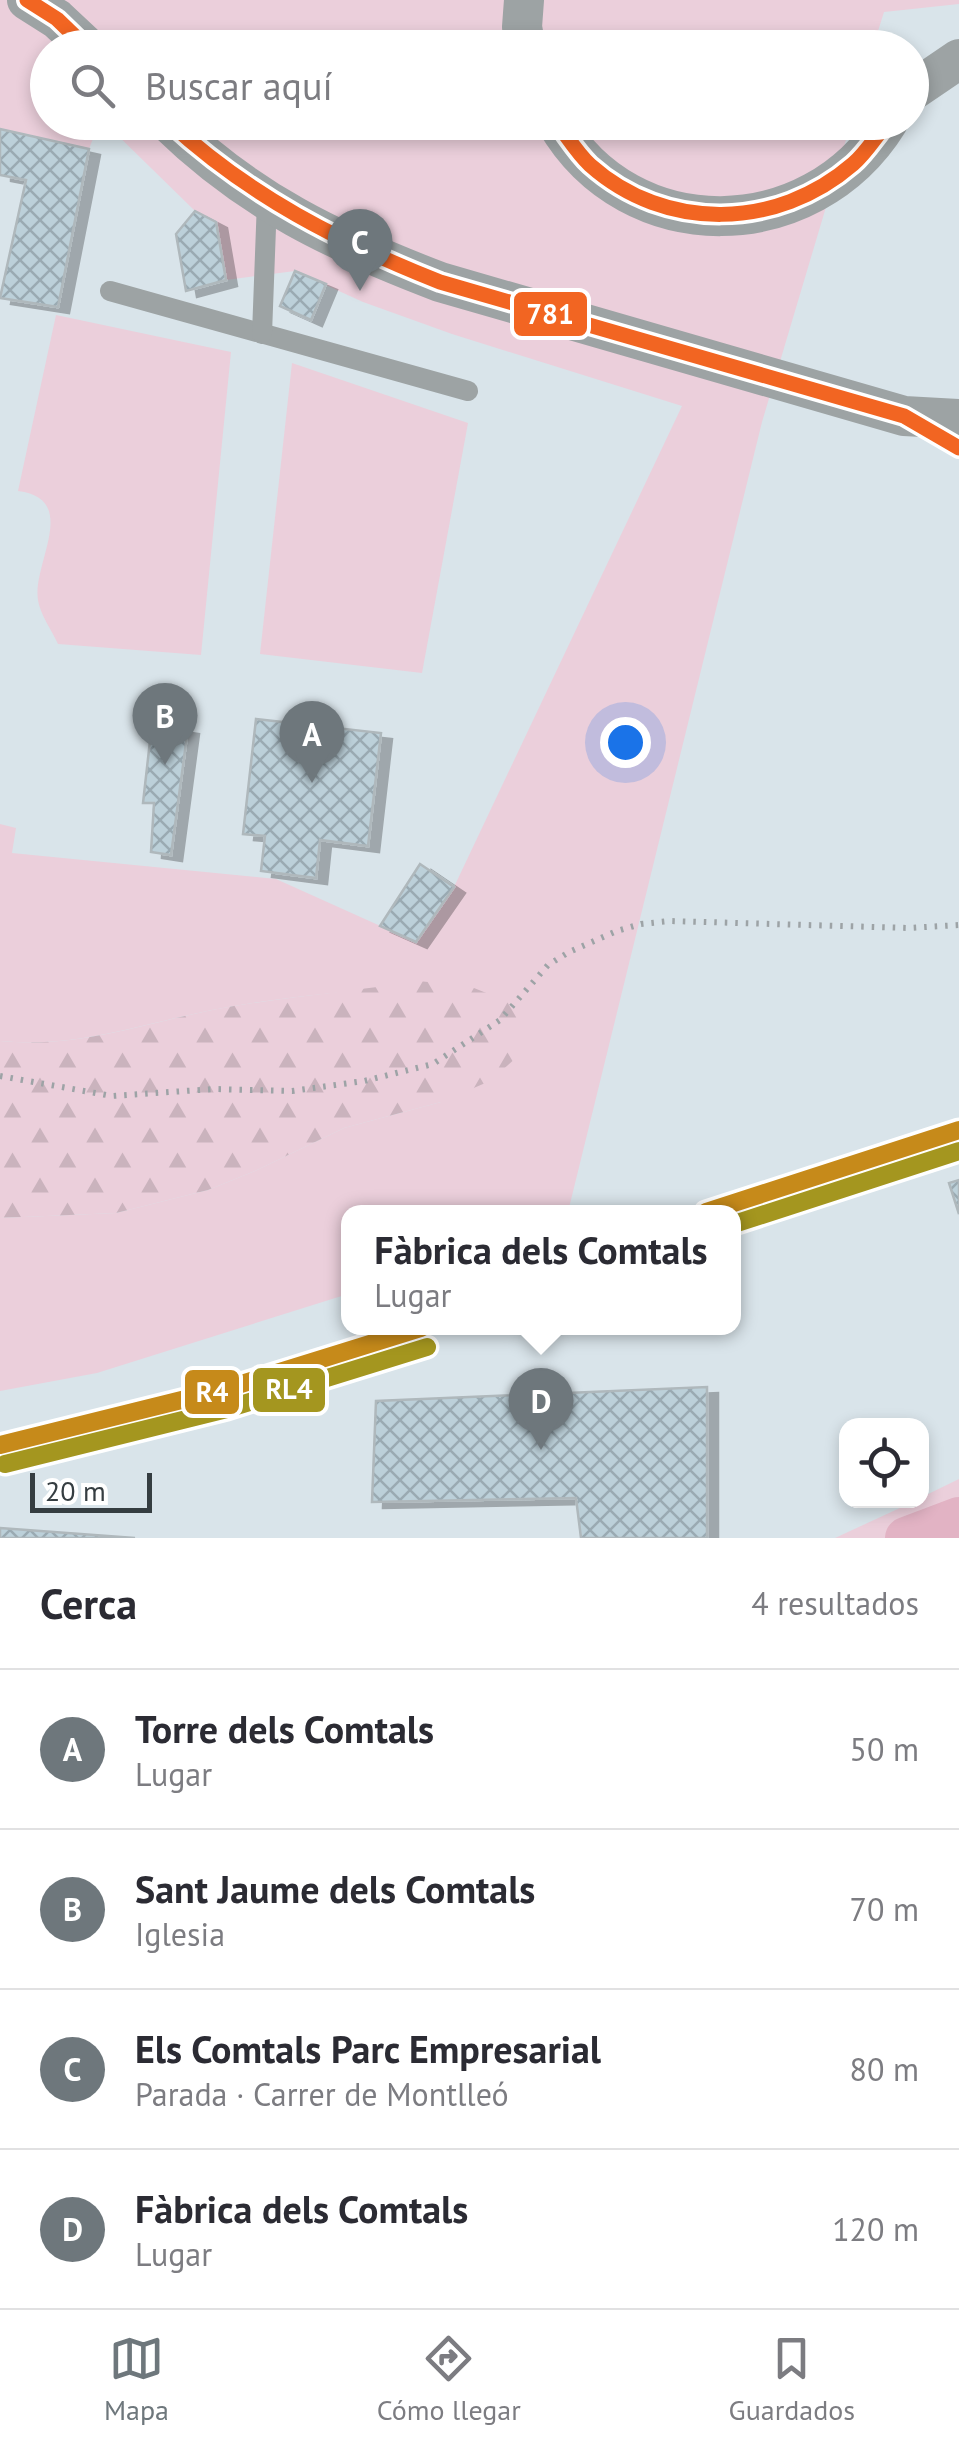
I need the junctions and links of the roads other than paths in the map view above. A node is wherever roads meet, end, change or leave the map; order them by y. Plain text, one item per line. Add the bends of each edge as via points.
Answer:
1 (27, 0) edge
2 (68, 30) edge
3 (959, 59) edge
4 (929, 79) edge
5 (189, 140) edge
6 (566, 140) edge
7 (873, 140) edge
8 (267, 201) junction
9 (110, 292) dead end
10 (262, 334) junction
11 (468, 392) dead end
12 (904, 416) junction
13 (959, 419) edge
14 (959, 448) edge

1 - 2 street
3 - 4 street
5 - 8 street
6 - 7 street via 596,175 627,195 695,215 723,216 804,198 854,164
8 - 10 lane
8 - 12 street via 298,222 440,282
9 - 10 lane
10 - 11 lane
12 - 13 street
12 - 14 street

